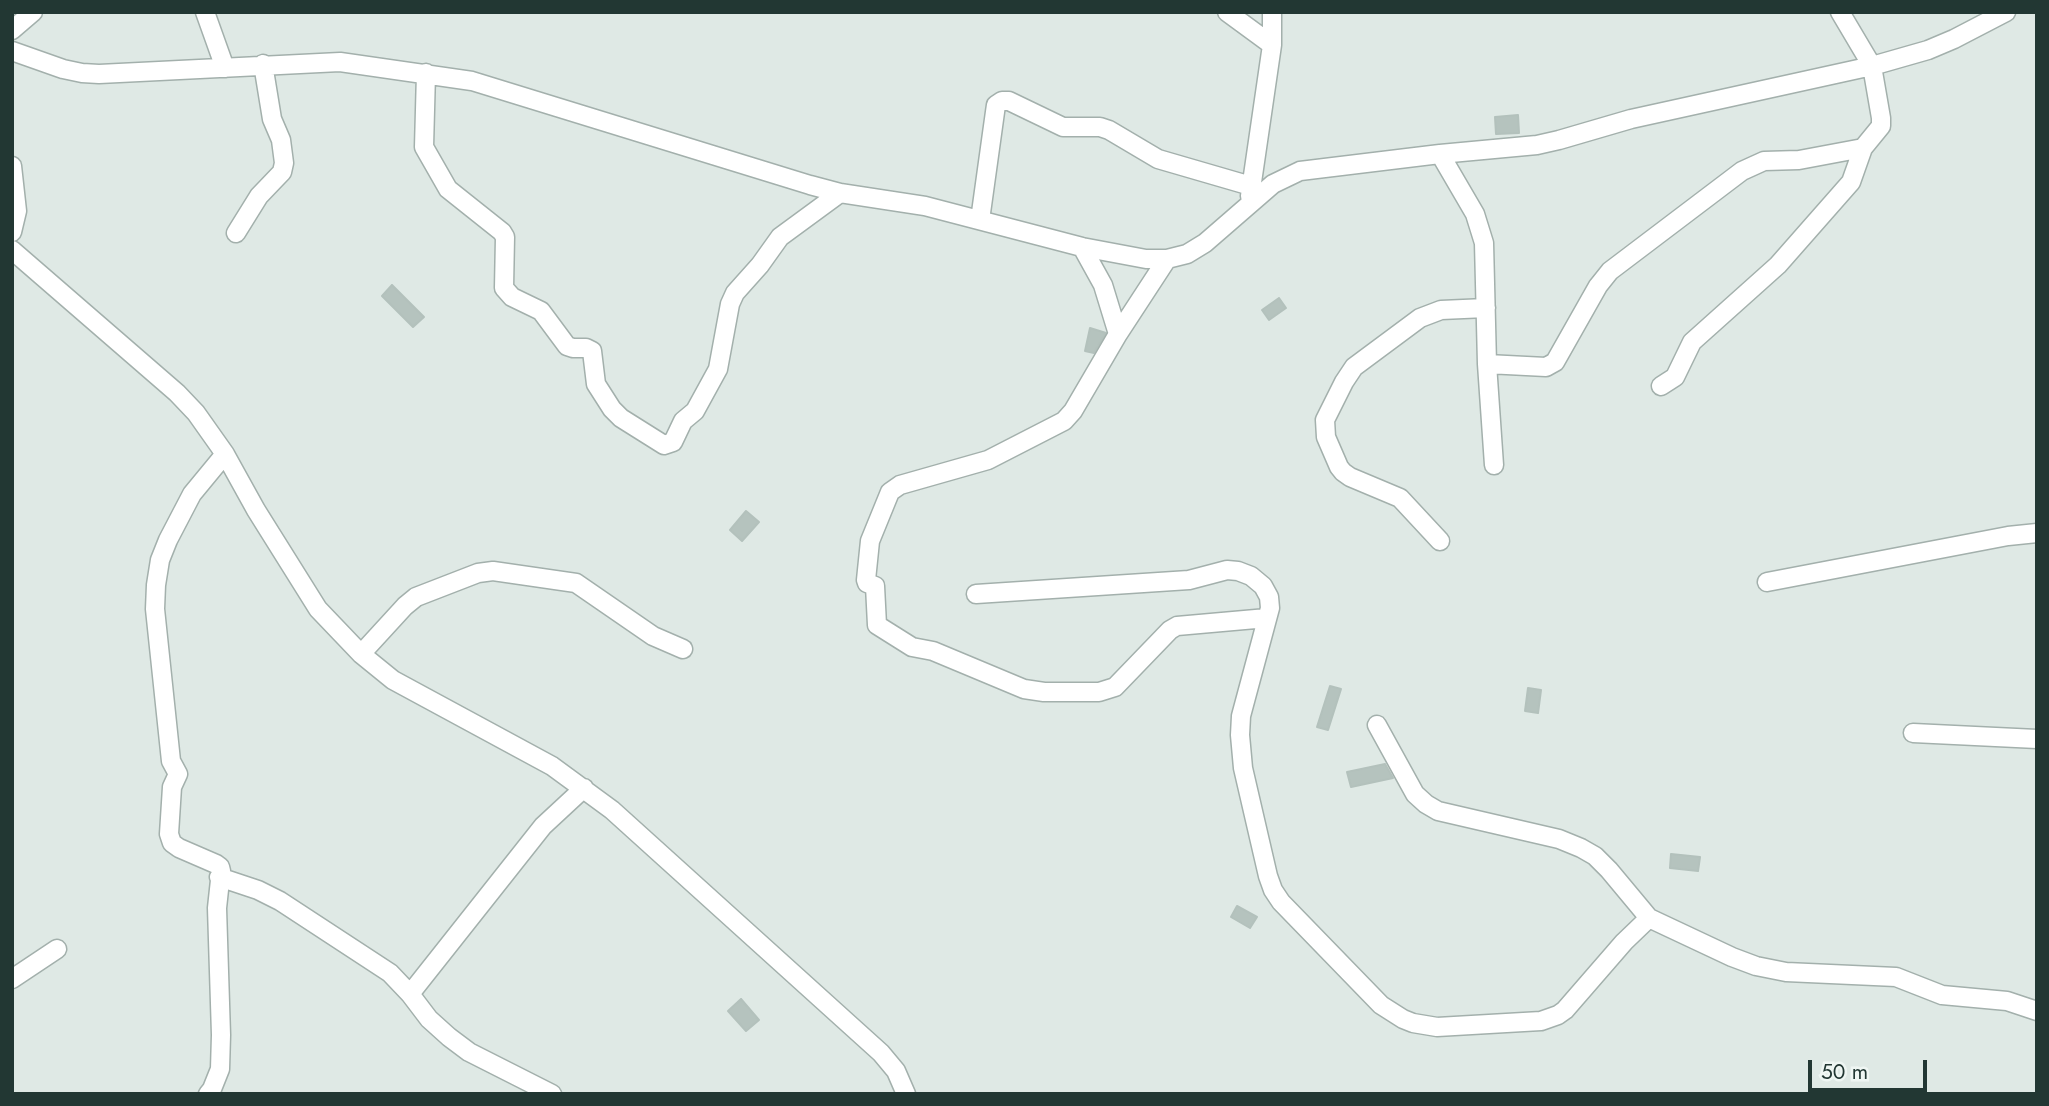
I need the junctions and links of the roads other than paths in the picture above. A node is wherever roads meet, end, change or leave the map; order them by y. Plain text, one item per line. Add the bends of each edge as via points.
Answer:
1 (33, 12) edge
2 (205, 12) edge
3 (1227, 12) edge
4 (1272, 12) edge
5 (1840, 12) edge
6 (2006, 12) edge
7 (12, 30) edge
8 (1272, 45) junction
9 (12, 51) edge
10 (263, 64) junction
11 (1872, 66) junction
12 (225, 68) junction
13 (426, 73) junction
14 (1863, 148) junction
15 (1440, 154) junction
16 (12, 166) edge
17 (1251, 186) junction
18 (840, 193) junction
19 (1248, 206) junction
20 (980, 220) junction
21 (12, 232) edge
22 (236, 233) dead end
23 (1082, 247) junction
24 (12, 250) edge
25 (1167, 259) junction
26 (1486, 307) junction
27 (1118, 334) junction
28 (1487, 364) junction
29 (1661, 386) dead end
30 (225, 454) junction
31 (1494, 465) dead end
32 (2037, 533) edge
33 (1440, 541) dead end
34 (1767, 582) dead end
35 (975, 594) dead end
36 (1267, 618) junction
37 (684, 649) dead end
38 (361, 654) junction
39 (1377, 725) dead end
40 (1913, 733) dead end
41 (2037, 739) edge
42 (584, 788) junction
43 (219, 877) junction
44 (1649, 918) junction
45 (57, 949) dead end
46 (12, 979) edge
47 (410, 994) junction
48 (2037, 1011) edge
49 (896, 1071) junction
50 (208, 1094) edge
51 (552, 1094) edge
52 (889, 1094) edge
53 (906, 1094) edge

1 - 7 street
2 - 12 street
3 - 8 street
4 - 8 street
5 - 11 street
6 - 11 street via 1941,44
8 - 17 street
9 - 12 street via 82,73
10 - 12 street
10 - 13 street via 340,61
10 - 22 street via 284,163
11 - 14 street via 1881,126
11 - 15 street via 1631,119 1537,145
13 - 18 street via 472,81
13 - 18 street via 424,147 448,189 505,237 504,288 541,311 567,346 592,351 596,384 612,409 664,445 673,442 718,369 735,293 780,237
14 - 28 street via 1799,160 1764,161 1742,171 1610,271 1555,362 1546,367
14 - 29 street via 1854,175 1842,192 1778,265 1692,342 1675,377
15 - 19 street via 1300,172 1273,184
15 - 26 street via 1481,229
16 - 21 street via 17,211
17 - 19 street
17 - 20 street via 1158,159 1109,130 1063,127 1002,101 996,105
18 - 20 street
19 - 25 street via 1205,243
20 - 23 street
23 - 25 street
23 - 27 street via 1103,285
24 - 30 street via 177,393
25 - 27 street
26 - 28 street
26 - 33 street via 1441,310 1420,318 1354,367 1325,420 1326,437 1343,472 1401,498
27 - 36 street via 1073,411 1059,425 988,460 900,485 890,492 870,541 866,580 875,586 877,625 912,648 933,651 1024,689 1099,692 1115,687 1177,626
28 - 31 street
30 - 38 street via 318,609
30 - 43 street via 192,494 167,540 155,609 171,761 178,774 172,787 169,834 179,848 220,867
32 - 34 street
35 - 36 street via 1189,580 1227,570 1251,576 1263,586 1269,597
36 - 44 street via 1240,735 1268,876 1281,902 1381,1005 1413,1023 1437,1027 1541,1021 1565,1010
37 - 38 street via 653,636 576,583 493,571 416,597
38 - 42 street via 393,680
39 - 44 street via 1415,794 1426,804 1581,848 1609,870
40 - 41 street
42 - 47 street via 543,825
42 - 49 street
43 - 47 street via 280,901 390,973
43 - 50 street via 220,1069
44 - 48 street via 1756,966 1786,972 1885,975 1942,995 2007,1000
45 - 46 street
47 - 51 street via 429,1019 459,1045
49 - 52 street
49 - 53 street

